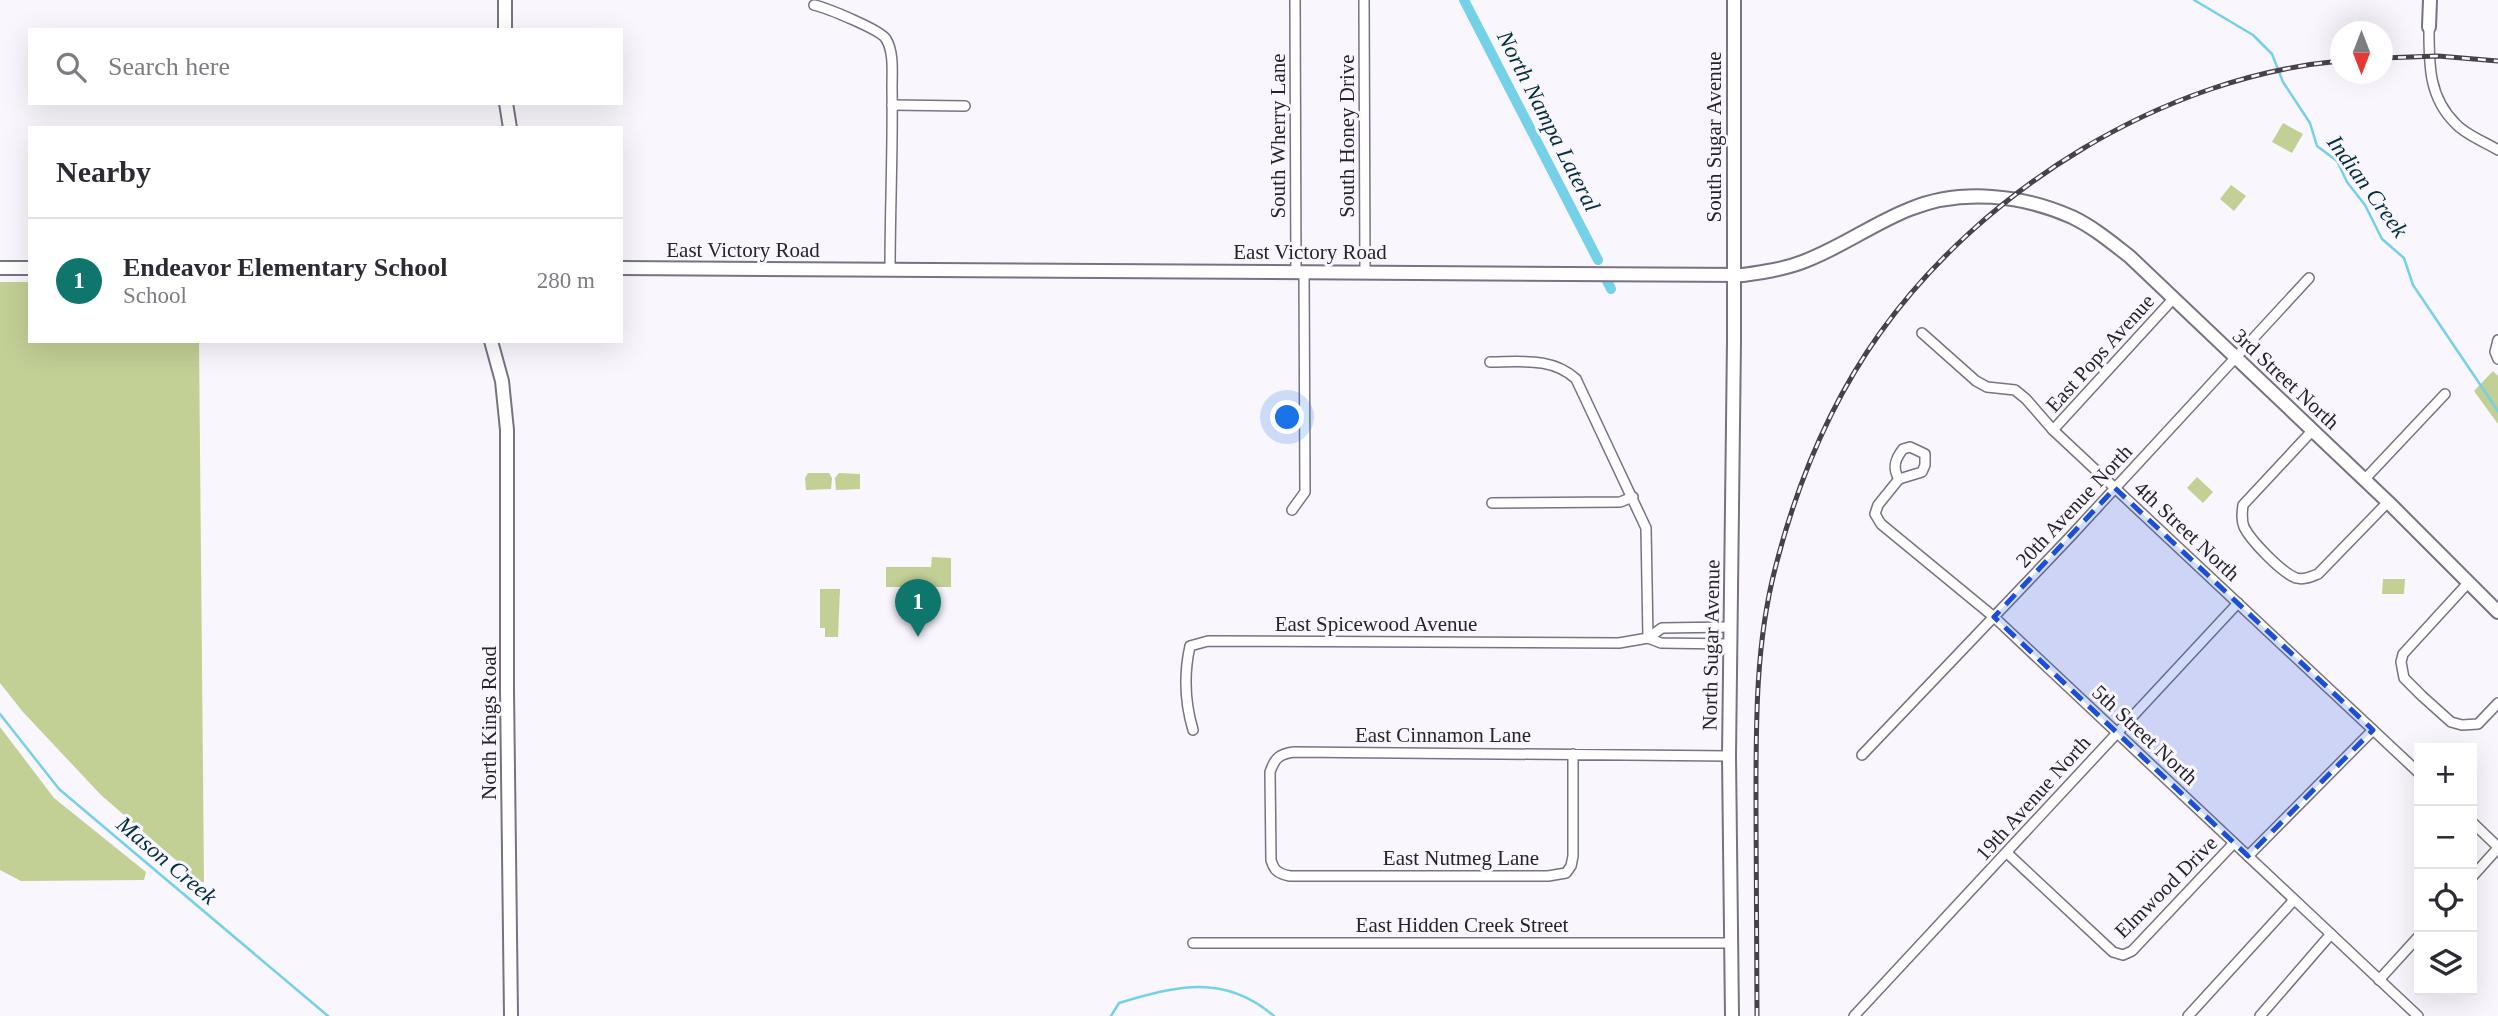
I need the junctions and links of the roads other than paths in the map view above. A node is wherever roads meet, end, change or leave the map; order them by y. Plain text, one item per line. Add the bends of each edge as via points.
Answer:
1 (505, 0) edge
2 (1295, 0) edge
3 (1364, 0) edge
4 (1734, 0) edge
5 (2430, 0) edge
6 (814, 5) dead end
7 (2429, 27) joint
8 (505, 28) edge
9 (892, 105) junction
10 (965, 106) dead end
11 (506, 107) edge
12 (501, 126) edge
13 (510, 126) edge
14 (2498, 150) edge
15 (2028, 203) joint
16 (0, 268) edge
17 (28, 268) edge
18 (623, 268) edge
19 (890, 270) junction
20 (1300, 272) junction
21 (1365, 272) junction
22 (1734, 275) junction
23 (2309, 278) dead end
24 (2172, 299) junction
25 (1922, 333) dead end
26 (2498, 340) edge
27 (492, 343) edge
28 (501, 343) edge
29 (2497, 355) edge
30 (2235, 358) junction
31 (1490, 362) dead end
32 (2445, 394) dead end
33 (507, 430) junction
34 (2053, 430) junction
35 (2312, 431) junction
36 (1899, 479) dead end
37 (2364, 480) junction
38 (2115, 488) junction
39 (1633, 497) junction
40 (2388, 502) junction
41 (1492, 503) dead end
42 (1292, 510) dead end
43 (2468, 583) junction
44 (2238, 603) junction
45 (2498, 611) edge
46 (1994, 617) junction
47 (1729, 627) junction
48 (1648, 638) junction
49 (1729, 644) junction
50 (2498, 703) edge
51 (1193, 730) dead end
52 (2373, 730) junction
53 (2116, 732) junction
54 (1573, 754) junction
55 (1862, 755) dead end
56 (1728, 756) junction
57 (2414, 768) edge
58 (2477, 827) edge
59 (2234, 843) junction
60 (2498, 848) edge
61 (2007, 853) junction
62 (2248, 856) junction
63 (2477, 871) edge
64 (1277, 872) joint
65 (2294, 900) junction
66 (2331, 934) junction
67 (2414, 942) edge
68 (1193, 943) dead end
69 (1732, 943) junction
70 (2379, 980) junction
71 (511, 1016) edge
72 (1732, 1016) edge
73 (1854, 1016) edge
74 (2188, 1016) edge
75 (2260, 1016) edge
76 (2418, 1016) edge

1 - 8 street
2 - 20 street, South Wherry Lane
3 - 21 street, South Honey Drive
4 - 22 street, South Sugar Avenue
5 - 7 street
6 - 9 street via 887,39
7 - 14 street via 2436,99 2456,125
9 - 10 street
9 - 19 street
11 - 12 street
11 - 13 street
15 - 22 street, East Victory Road via 1984,197 1947,199 1911,208 1803,262
15 - 24 street, 3rd Street North via 2091,228 2129,256
16 - 17 street
18 - 19 street, East Victory Road
19 - 20 street, East Victory Road
20 - 21 street, East Victory Road
20 - 42 street, South Wherry Lane via 1305,492
21 - 22 street, East Victory Road
22 - 47 street, North Sugar Avenue
23 - 30 street, 20th Avenue North
24 - 30 street, 3rd Street North
24 - 34 street, East Pops Avenue
25 - 34 street, 4th Street North via 1976,381 2015,390
26 - 29 street
27 - 33 street, North Kings Road via 502,381
28 - 33 street, North Kings Road via 510,378
30 - 35 street, 3rd Street North
30 - 38 street, 20th Avenue North
31 - 39 street via 1551,363 1576,379
32 - 37 street
33 - 71 street, North Kings Road
34 - 38 street, 4th Street North
35 - 37 street, 3rd Street North
35 - 40 street via 2243,505 2245,528 2280,568 2295,578 2318,574
36 - 46 street, 5th Street North via 1878,505 1875,514 1881,524
37 - 40 street, 3rd Street North
38 - 44 street, 4th Street North
38 - 46 street, 20th Avenue North
39 - 41 street via 1620,502
39 - 48 street via 1646,528
40 - 43 street, 3rd Street North
43 - 45 street, 3rd Street North
43 - 50 street via 2403,653 2404,678 2451,722 2462,725 2478,724
44 - 52 street, 4th Street North
44 - 53 street, 19th Avenue North
46 - 53 street, 5th Street North
46 - 55 street, 20th Avenue North
47 - 48 street, East Spicewood Avenue via 1661,628
47 - 49 street, North Sugar Avenue
48 - 49 street, East Spicewood Avenue via 1661,643
48 - 51 street, East Spicewood Avenue via 1619,643 1208,641 1190,646 1186,663 1187,710
49 - 56 street, North Sugar Avenue
52 - 57 street, 4th Street North
52 - 62 street
53 - 59 street, 5th Street North
53 - 61 street, 19th Avenue North
54 - 56 street, East Cinnamon Lane
54 - 64 street, East Nutmeg Lane via 1573,856 1566,873 1290,876
54 - 64 street, East Cinnamon Lane via 1282,754 1270,772 1271,860
56 - 69 street, North Sugar Avenue
58 - 60 street
59 - 61 street, Elmwood Drive via 2133,951 2123,955 2113,951
59 - 62 street, 5th Street North
60 - 63 street
61 - 73 street, 19th Avenue North
62 - 65 street, 5th Street North
65 - 66 street, 5th Street North
65 - 74 street
66 - 70 street, 5th Street North
66 - 75 street
67 - 70 street
68 - 69 street, East Hidden Creek Street
69 - 72 street, North Sugar Avenue
70 - 76 street, 5th Street North

